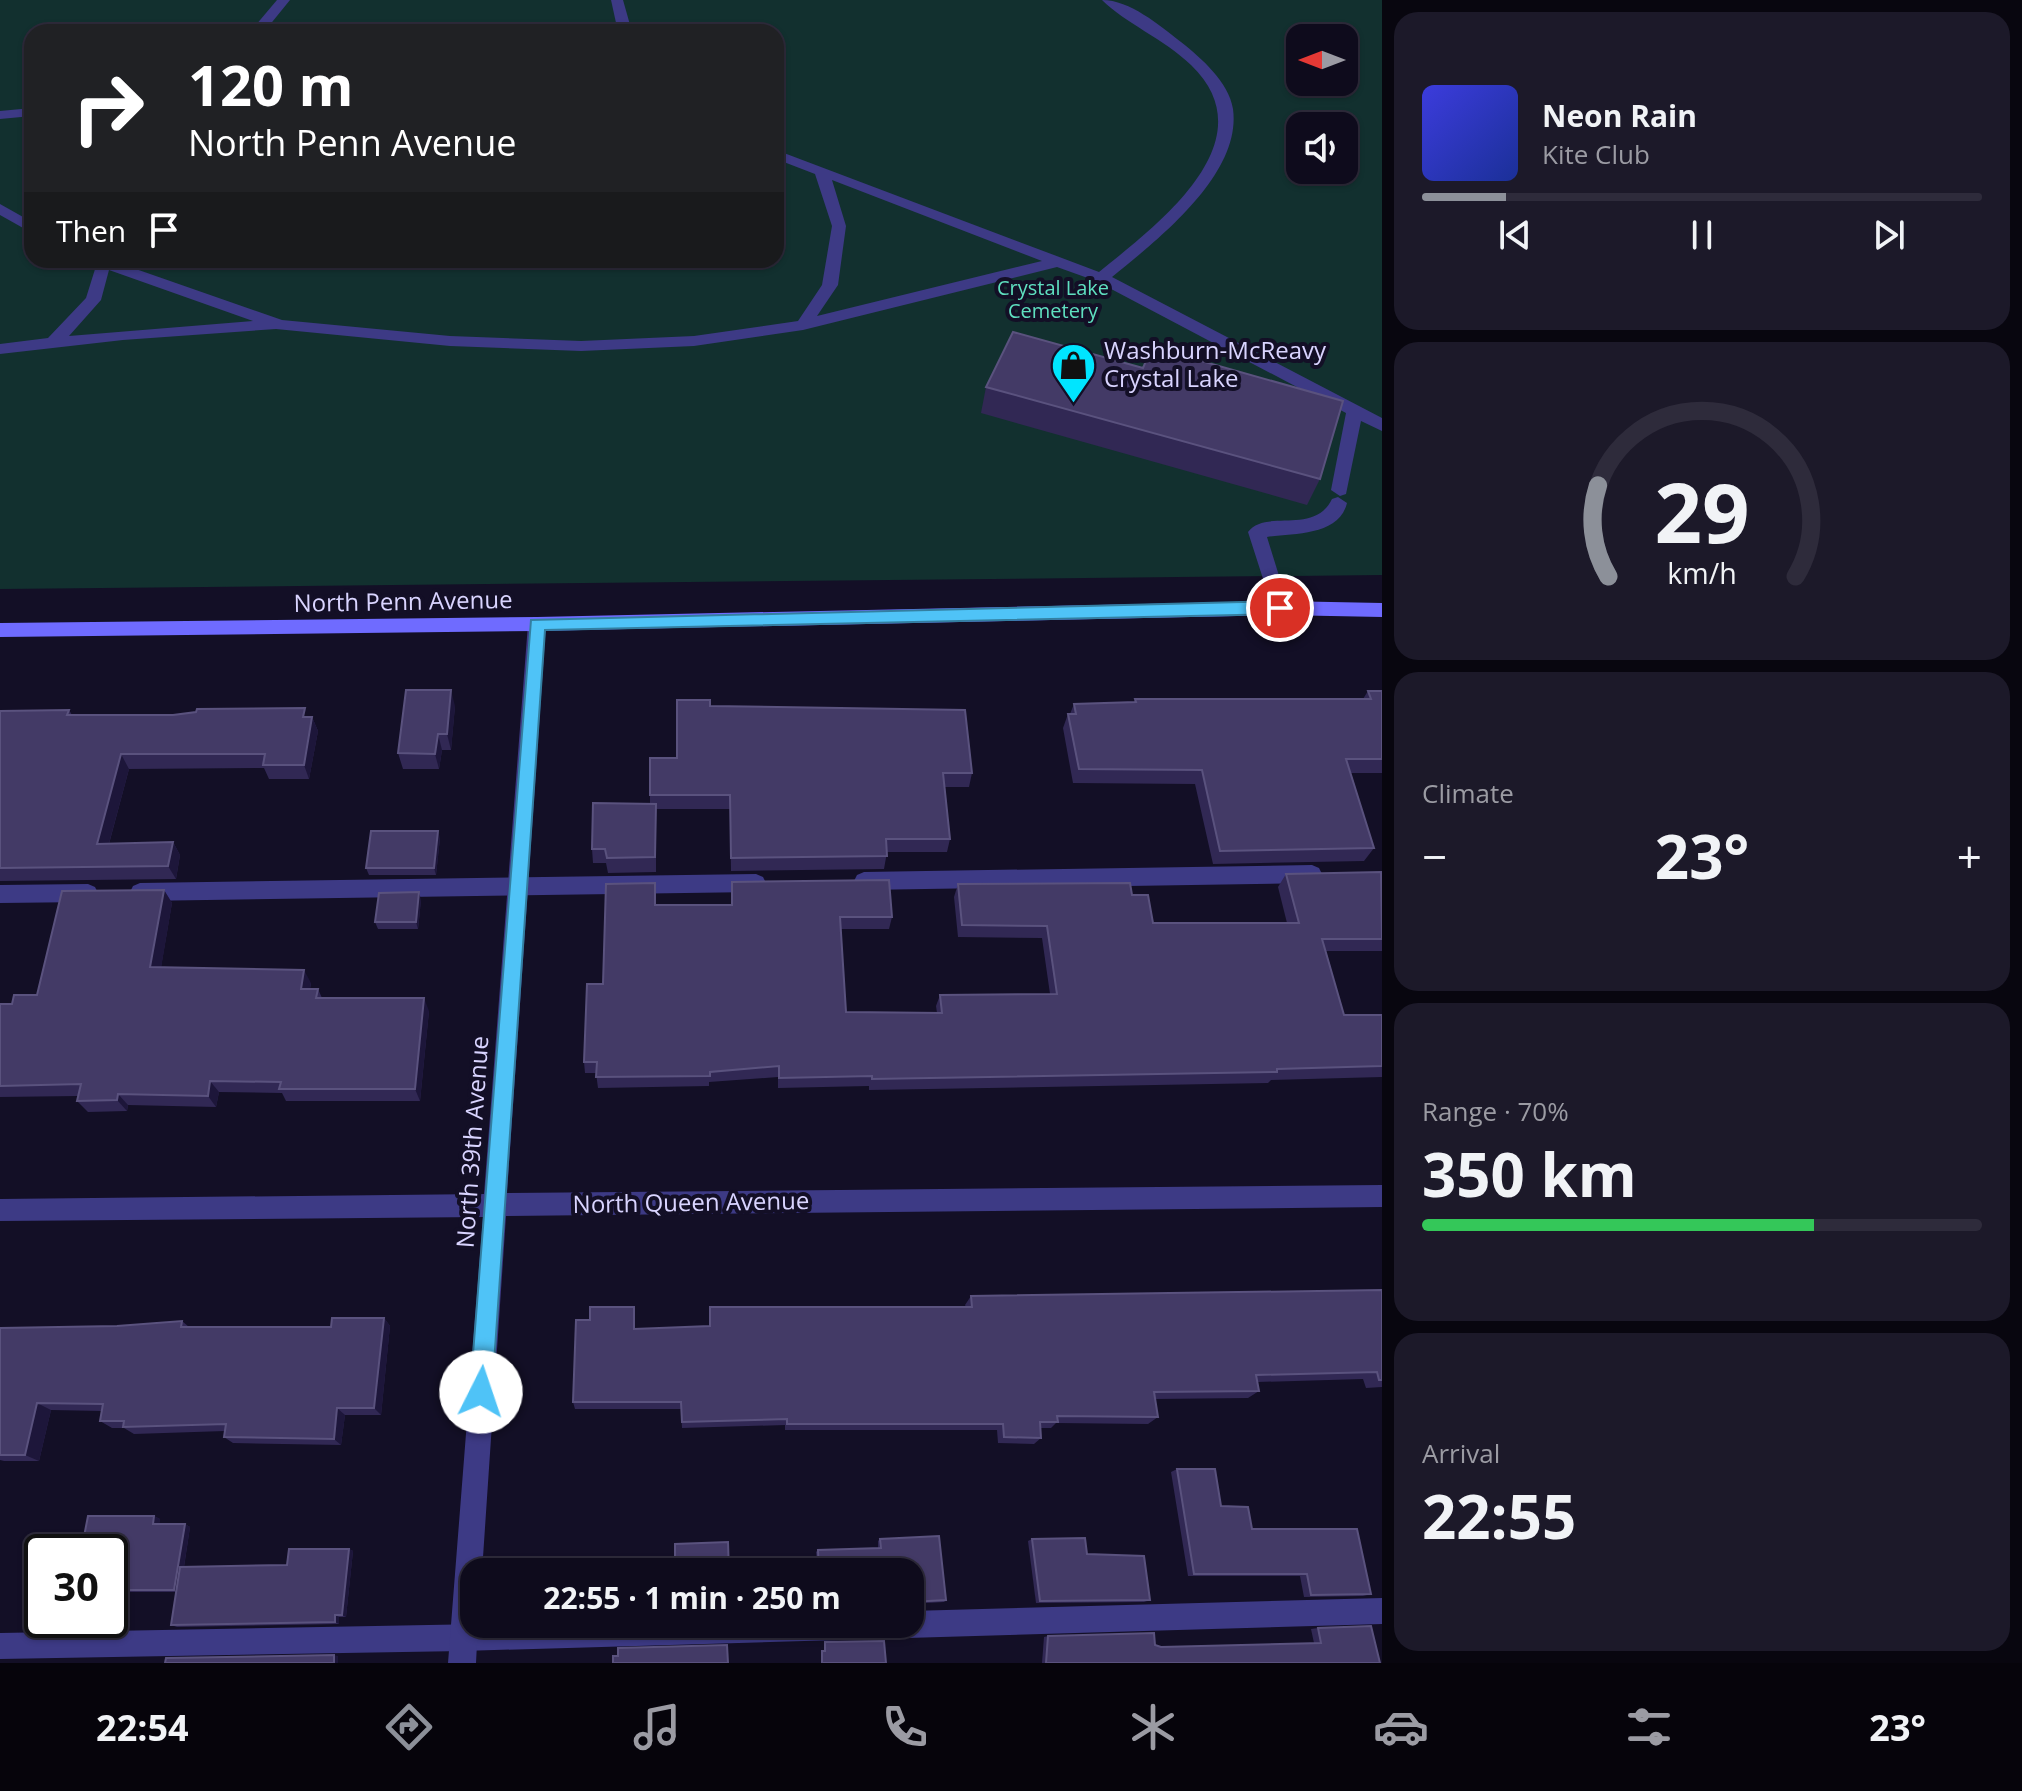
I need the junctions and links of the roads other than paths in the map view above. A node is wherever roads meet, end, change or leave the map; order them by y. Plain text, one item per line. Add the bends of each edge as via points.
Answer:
1 (284, 0) edge
2 (617, 0) edge
3 (1108, 0) edge
4 (264, 24) edge
5 (623, 24) edge
6 (24, 113) edge
7 (2, 116) edge
8 (784, 157) edge
9 (822, 173) junction
10 (0, 209) edge
11 (24, 223) edge
12 (24, 224) edge
13 (0, 228) edge
14 (1057, 262) junction
15 (98, 268) edge
16 (116, 268) edge
17 (1101, 278) junction
18 (280, 325) junction
19 (803, 325) junction
20 (53, 343) junction
21 (0, 349) edge
22 (1355, 411) junction
23 (1382, 425) edge
24 (1280, 608) junction
25 (1382, 610) edge
26 (537, 624) junction
27 (0, 630) edge
28 (1334, 873) edge
29 (839, 882) edge
30 (775, 883) edge
31 (518, 888) junction
32 (0, 894) edge
33 (1382, 1196) edge
34 (495, 1205) junction
35 (0, 1210) edge
36 (1382, 1611) edge
37 (0, 1646) edge
38 (462, 1650) edge

1 - 4 street
2 - 5 street
3 - 17 street via 1155,27 1203,70 1226,106 1225,143 1198,188
6 - 7 street
8 - 9 street
9 - 14 street
9 - 19 street via 839,226 830,285
10 - 11 street
12 - 13 street
14 - 17 street
14 - 19 street
15 - 20 street via 93,300
16 - 18 street
17 - 22 street
18 - 19 street via 450,341 581,346 694,341
18 - 20 street
20 - 21 street
22 - 23 street
22 - 24 street via 1336,512 1320,523 1257,532
24 - 25 main road, North Penn Avenue
24 - 26 main road, North Penn Avenue
26 - 27 main road, North Penn Avenue
26 - 31 street, North 39th Avenue
28 - 29 street
30 - 31 street
31 - 32 street
31 - 34 street, North 39th Avenue
33 - 34 street, North Queen Avenue
34 - 35 street, North Queen Avenue
34 - 38 street, North 39th Avenue
36 - 38 street
37 - 38 street

